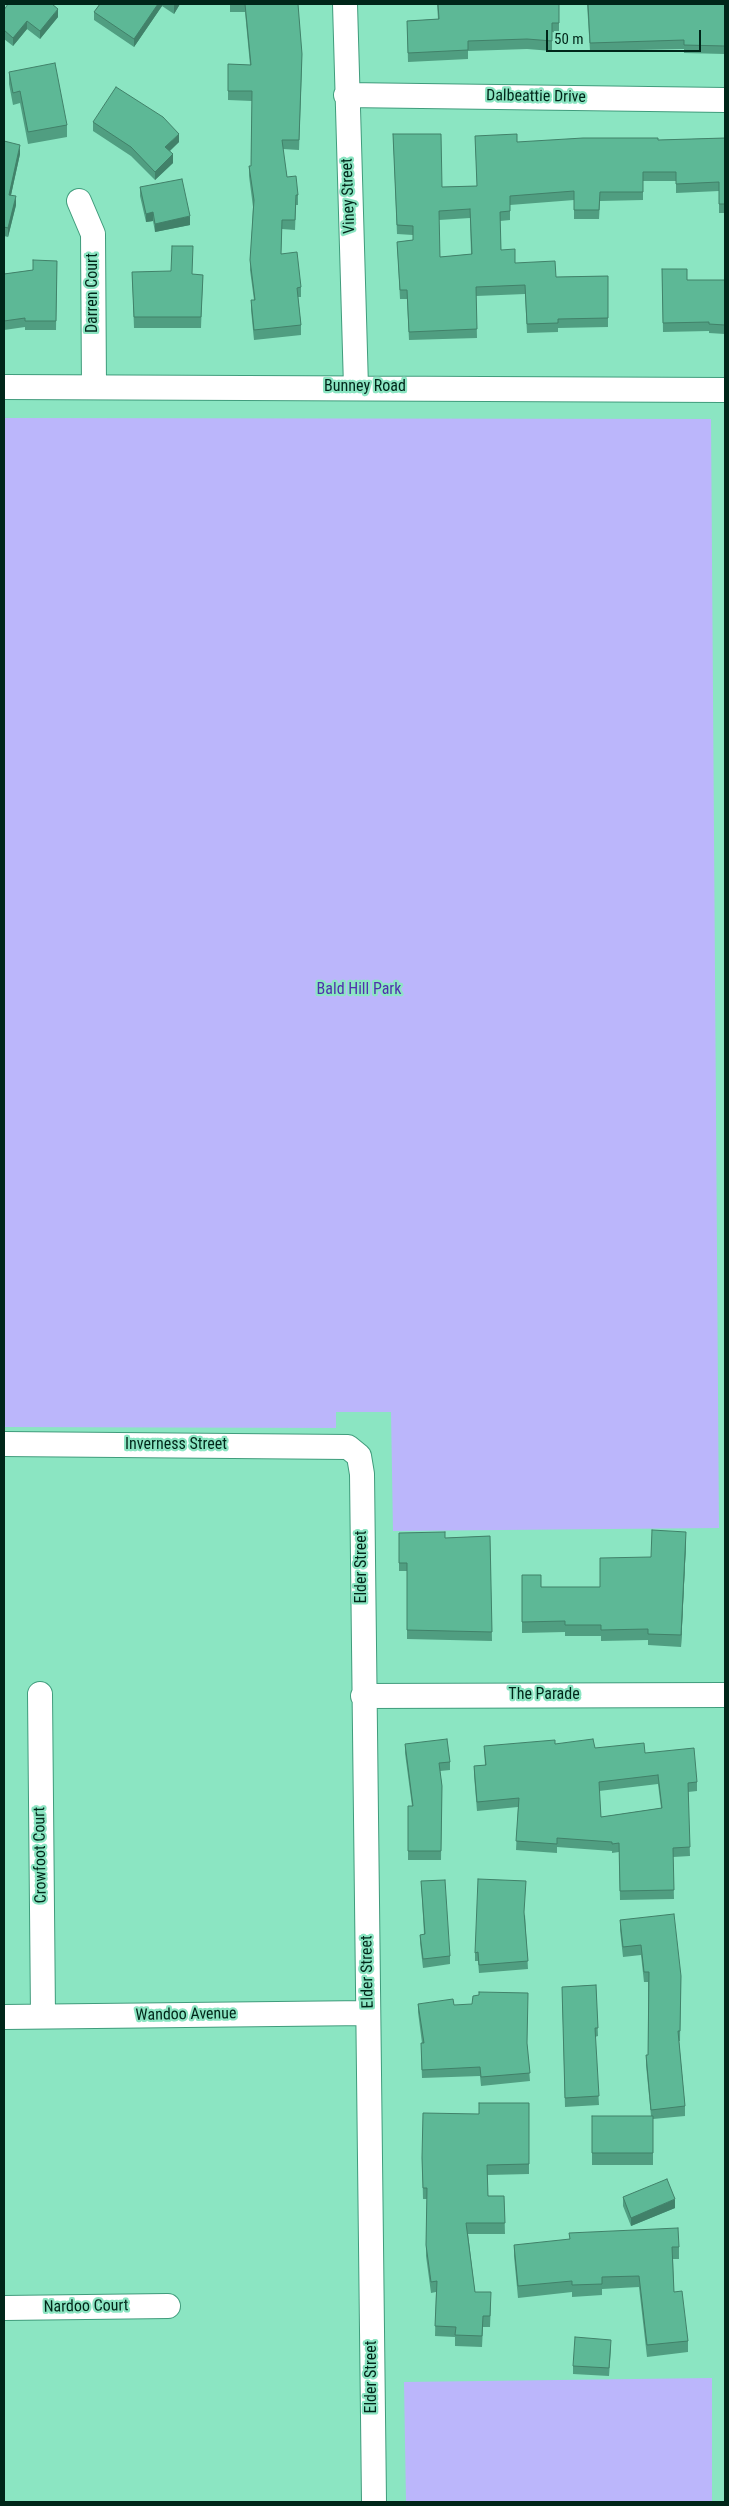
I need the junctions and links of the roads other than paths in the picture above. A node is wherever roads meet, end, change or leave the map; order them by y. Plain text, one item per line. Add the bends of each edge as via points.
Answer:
1 (345, 4) edge
2 (346, 95) junction
3 (725, 100) edge
4 (80, 201) dead end
5 (4, 387) edge
6 (94, 387) junction
7 (356, 387) junction
8 (725, 390) edge
9 (4, 1444) edge
10 (348, 1447) joint
11 (40, 1694) dead end
12 (725, 1694) edge
13 (363, 1696) junction
14 (368, 2013) junction
15 (43, 2016) junction
16 (4, 2017) edge
17 (168, 2306) dead end
18 (4, 2308) edge
19 (374, 2502) edge

1 - 2 street, Viney Street
2 - 3 street, Dalbeattie Drive
2 - 7 street, Viney Street
4 - 6 street, Darren Court via 93,234
5 - 6 street, Bunney Road
6 - 7 street, Bunney Road
7 - 8 street, Bunney Road
9 - 10 street, Inverness Street
10 - 13 street, Elder Street via 358,1456 362,1474
11 - 15 street, Crowfoot Court
12 - 13 street, The Parade
13 - 14 street, Elder Street
14 - 15 street, Wandoo Avenue
14 - 19 street, Elder Street
15 - 16 street, Wandoo Avenue
17 - 18 street, Nardoo Court

